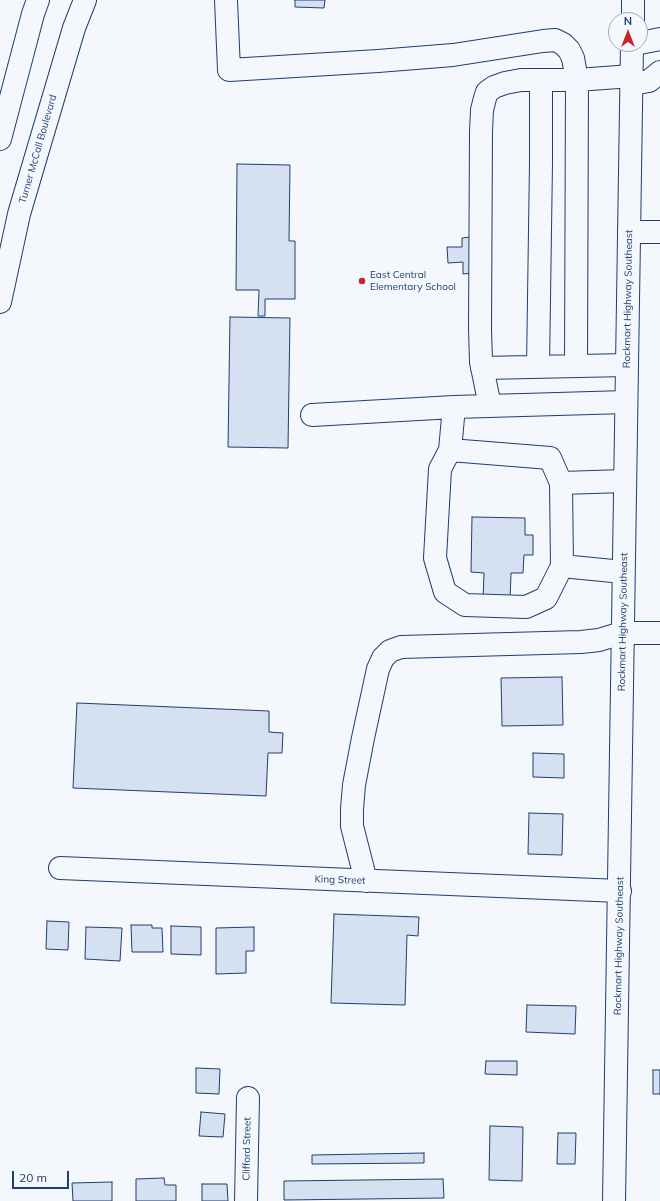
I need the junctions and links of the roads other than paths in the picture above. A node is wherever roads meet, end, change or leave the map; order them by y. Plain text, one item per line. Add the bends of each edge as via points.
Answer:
1 (85, 0) edge
2 (226, 0) edge
3 (633, 0) edge
4 (36, 4) edge
5 (633, 12) edge
6 (660, 39) edge
7 (648, 41) edge
8 (632, 52) edge
9 (660, 72) edge
10 (541, 80) junction
11 (577, 80) junction
12 (632, 80) junction
13 (0, 139) edge
14 (629, 232) junction
15 (660, 232) edge
16 (0, 302) edge
17 (576, 365) junction
18 (627, 365) junction
19 (538, 367) junction
20 (482, 368) junction
21 (626, 402) junction
22 (454, 406) junction
23 (490, 406) junction
24 (312, 415) dead end
25 (450, 450) junction
26 (625, 481) junction
27 (561, 483) junction
28 (562, 566) junction
29 (623, 572) junction
30 (622, 633) junction
31 (660, 634) edge
32 (60, 868) dead end
33 (366, 881) junction
34 (620, 891) junction
35 (248, 1098) dead end
36 (246, 1201) edge
37 (614, 1201) edge

1 - 16 main road, Turner McCall Boulevard via 74,28 19,214
2 - 11 main road via 229,70 452,55 555,40 569,50
3 - 5 main road
4 - 13 main road
6 - 7 main road
8 - 12 main road, Rockmart Highway Southeast
9 - 12 main road via 649,81
10 - 11 main road
10 - 19 main road
10 - 20 main road via 494,86 487,92 482,110
11 - 12 main road
11 - 17 main road
12 - 14 main road, Rockmart Highway Southeast
14 - 15 main road
14 - 18 main road, Rockmart Highway Southeast
17 - 18 main road
17 - 19 main road
18 - 21 main road, Rockmart Highway Southeast
19 - 20 main road
20 - 23 main road
21 - 23 main road
21 - 26 main road, Rockmart Highway Southeast
22 - 23 main road
22 - 24 main road
22 - 25 main road
25 - 27 main road via 550,458
25 - 28 main road via 440,469 434,558 445,592 465,605 526,607 546,598
26 - 27 main road
26 - 29 main road, Rockmart Highway Southeast
27 - 28 main road
28 - 29 main road
29 - 30 main road, Rockmart Highway Southeast
30 - 31 main road
30 - 33 main road via 581,642 401,647 390,651 383,658 378,670 353,793 352,826
30 - 34 main road, Rockmart Highway Southeast
32 - 33 main road, King Street
33 - 34 main road, King Street
34 - 37 main road, Rockmart Highway Southeast
35 - 36 main road, Clifford Street

